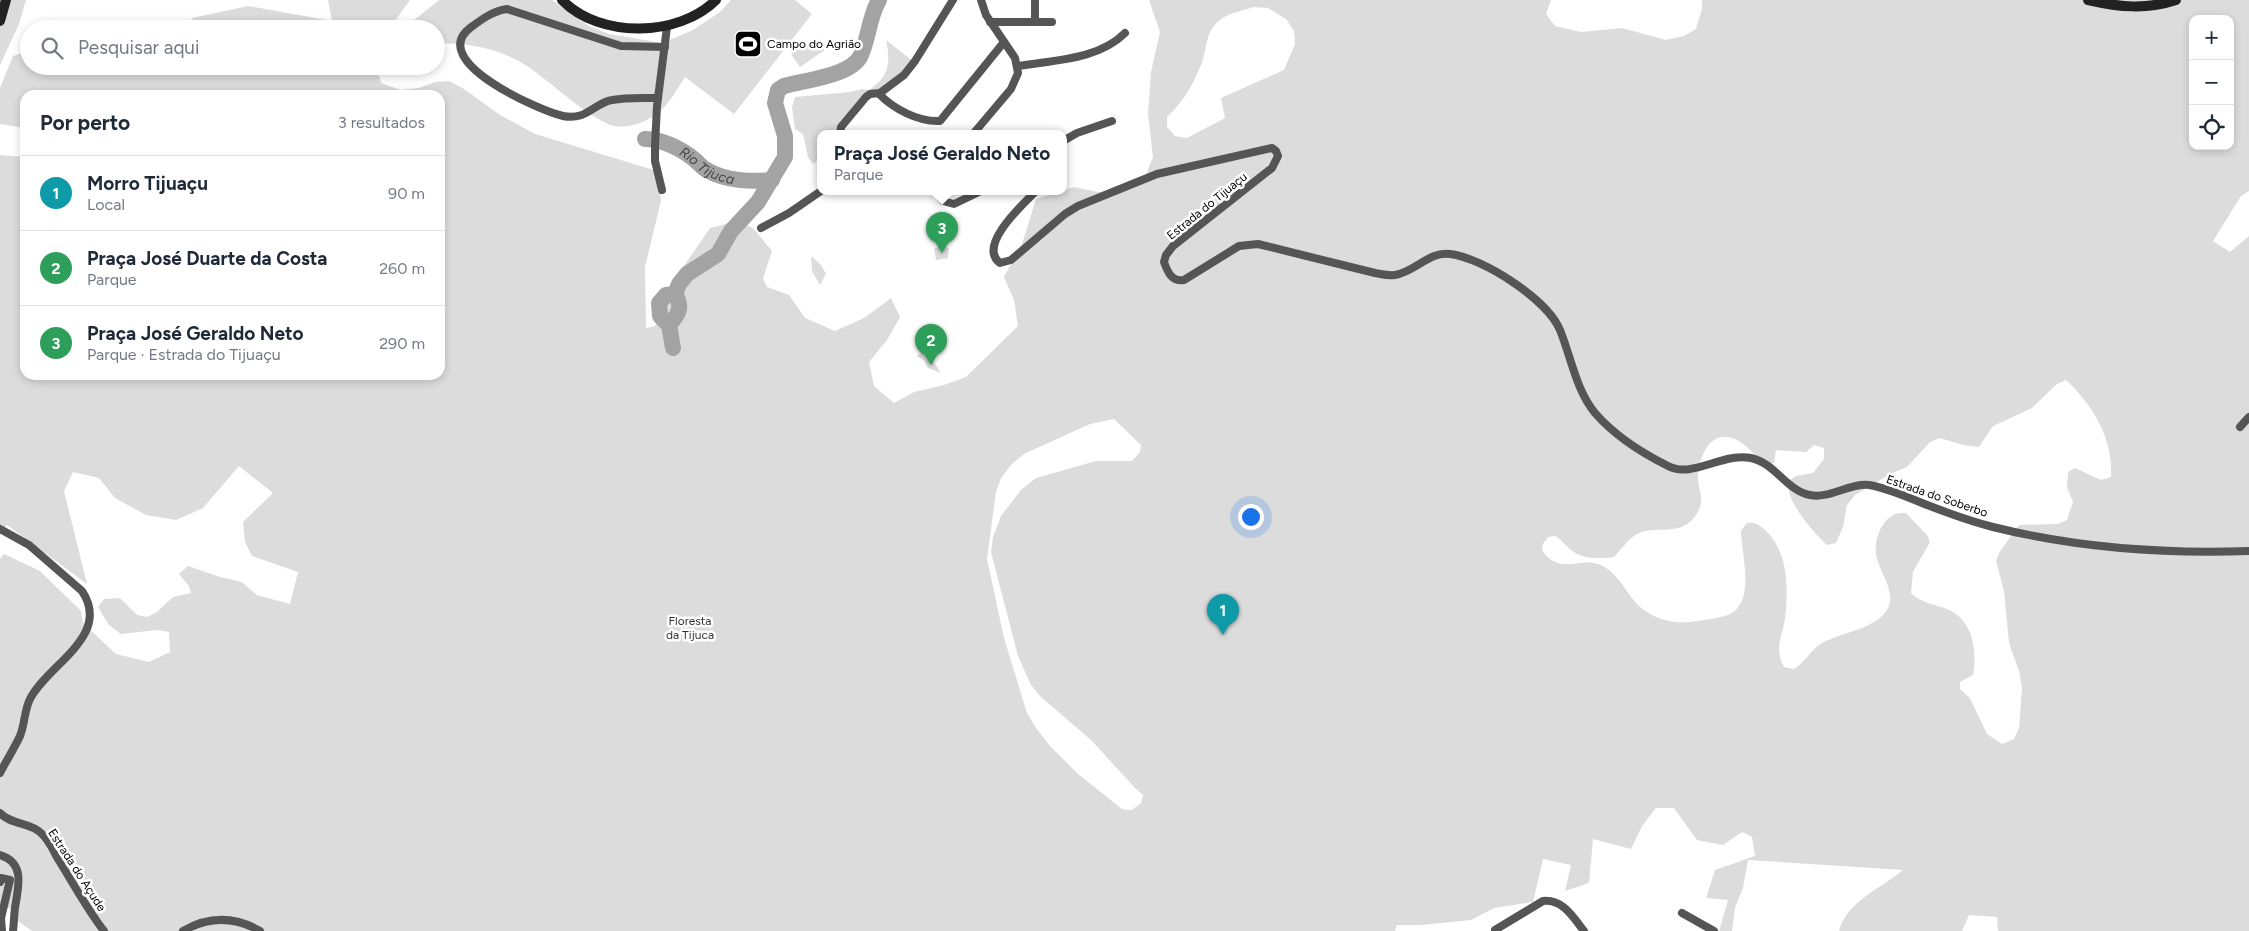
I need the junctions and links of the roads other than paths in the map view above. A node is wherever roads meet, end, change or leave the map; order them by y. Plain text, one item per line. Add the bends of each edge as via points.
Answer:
1 (6, 0) edge
2 (562, 0) edge
3 (716, 0) edge
4 (953, 0) edge
5 (981, 0) edge
6 (1035, 0) edge
7 (2088, 0) edge
8 (2176, 0) edge
9 (0, 21) edge
10 (990, 22) junction
11 (1035, 22) junction
12 (1052, 22) dead end
13 (667, 27) junction
14 (1125, 33) dead end
15 (1004, 42) junction
16 (664, 47) junction
17 (1018, 66) junction
18 (879, 94) junction
19 (658, 98) junction
20 (1112, 121) dead end
21 (841, 130) edge
22 (976, 130) edge
23 (1067, 139) edge
24 (662, 190) dead end
25 (817, 194) edge
26 (938, 195) edge
27 (973, 195) edge
28 (1032, 195) edge
29 (761, 228) dead end
30 (1558, 326) joint
31 (2249, 417) edge
32 (2240, 427) dead end
33 (0, 529) edge
34 (2249, 550) edge
35 (0, 773) edge
36 (0, 813) edge
37 (0, 855) edge
38 (0, 882) edge
39 (1682, 913) dead end
40 (1494, 930) edge
41 (2, 931) edge
42 (13, 931) edge
43 (104, 931) edge
44 (183, 931) edge
45 (260, 931) edge
46 (1584, 931) edge
47 (1714, 931) edge

1 - 9 main road
2 - 13 main road via 584,14 610,24
3 - 13 main road via 701,13
4 - 18 street via 904,75
5 - 10 street
6 - 11 street
7 - 8 main road via 2112,6 2144,8
10 - 11 street
10 - 15 street
11 - 12 street
13 - 16 street
14 - 17 street via 1096,52
15 - 17 street
15 - 18 street via 940,120 910,115 890,105
16 - 19 street
16 - 19 street via 621,46 507,9 480,21 462,34 460,40 460,53 482,75 530,104 564,116 585,115 610,100
17 - 22 street via 1011,88
18 - 21 street via 866,97
19 - 24 street via 655,161
20 - 23 street
25 - 29 street
26 - 27 street via 943,201 954,204
28 - 30 street, Estrada do Tijuaçu via 1012,215 994,245 992,253 1000,263 1011,260 1078,206 1157,174 1272,148 1278,156 1272,168 1170,250 1164,262 1172,278 1184,280 1239,246 1258,244 1375,274 1394,275 1437,255 1449,254 1488,266 1542,307
30 - 34 street, Estrada do Soberbo via 1579,385 1594,412 1616,433 1671,468 1690,469 1724,458 1751,458 1763,462 1800,492 1809,495 1869,485 1993,527 2044,537 2128,549
31 - 32 street
33 - 35 street via 29,545 82,591 88,600 91,619 80,642 31,697 20,735
36 - 43 street, Estrada do Açude via 9,820 41,832
37 - 42 street via 8,857 17,866 19,877
38 - 41 street via 1,878 10,880 1,918
39 - 47 street
40 - 46 street via 1550,900 1562,905
44 - 45 street via 214,918 232,920

